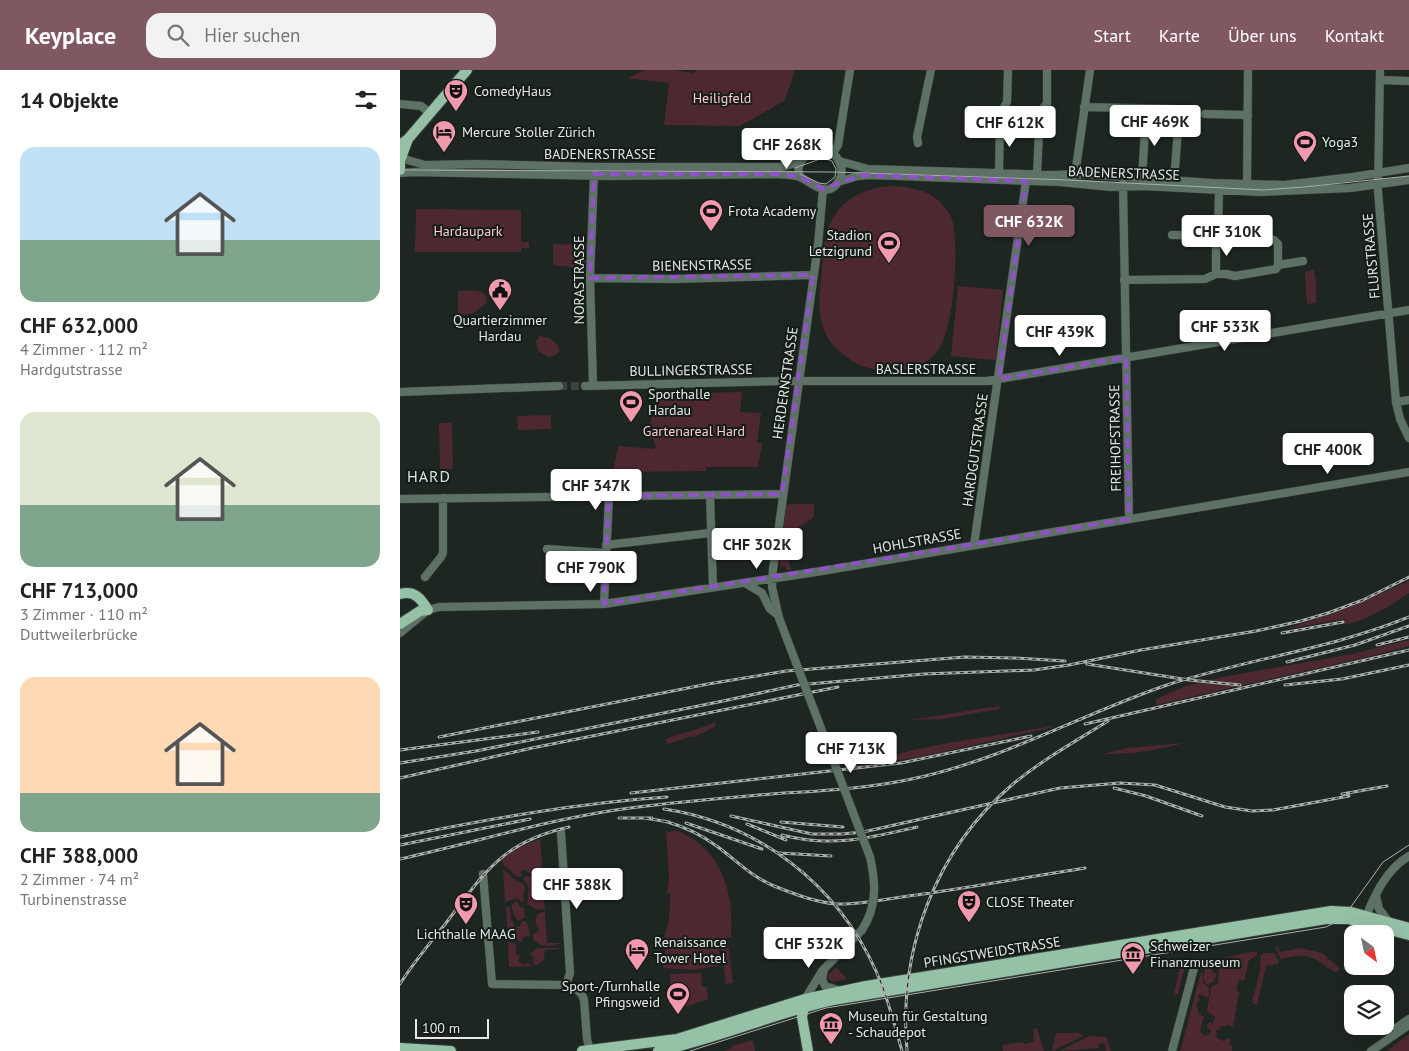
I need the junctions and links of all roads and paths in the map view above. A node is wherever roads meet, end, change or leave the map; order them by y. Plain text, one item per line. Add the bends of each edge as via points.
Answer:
1 (467, 70) edge
2 (850, 70) edge
3 (931, 70) edge
4 (1008, 70) edge
5 (1047, 70) edge
6 (1090, 70) edge
7 (1248, 70) edge
8 (1380, 70) edge
9 (1380, 80) junction
10 (1409, 81) edge
11 (400, 104) edge
12 (1084, 107) junction
13 (1172, 108) dead end
14 (430, 113) junction
15 (1205, 114) dead end
16 (1248, 115) junction
17 (404, 142) edge
18 (918, 143) dead end
19 (833, 153) junction
20 (400, 157) edge
21 (839, 161) junction
22 (800, 162) junction
23 (1409, 168) edge
24 (400, 172) edge
25 (1378, 172) junction
26 (999, 173) junction
27 (594, 174) junction
28 (1037, 175) junction
29 (1074, 175) junction
30 (1123, 176) junction
31 (800, 177) junction
32 (1142, 178) junction
33 (1409, 180) edge
34 (1026, 181) junction
35 (1174, 181) junction
36 (838, 182) junction
37 (1378, 183) junction
38 (1247, 184) junction
39 (1123, 187) junction
40 (823, 189) junction
41 (1219, 190) junction
42 (1172, 235) dead end
43 (1218, 236) junction
44 (1303, 261) dead end
45 (1278, 266) junction
46 (1216, 274) junction
47 (813, 275) junction
48 (590, 278) junction
49 (1124, 280) junction
50 (1409, 310) edge
51 (1389, 313) junction
52 (1126, 357) junction
53 (998, 379) junction
54 (798, 381) junction
55 (589, 385) joint
56 (559, 386) tunnel mouth
57 (400, 392) edge
58 (1409, 400) edge
59 (1396, 402) junction
60 (1409, 438) edge
61 (1409, 472) edge
62 (782, 494) junction
63 (710, 495) junction
64 (609, 496) junction
65 (443, 498) junction
66 (400, 499) edge
67 (1129, 519) junction
68 (710, 533) junction
69 (974, 545) junction
70 (606, 549) junction
71 (547, 550) dead end
72 (425, 577) dead end
73 (772, 579) junction
74 (745, 583) junction
75 (713, 587) junction
76 (402, 593) edge
77 (604, 604) junction
78 (428, 610) junction
79 (779, 616) junction
80 (400, 624) edge
81 (400, 633) edge
82 (561, 832) dead end
83 (1409, 856) edge
84 (484, 874) dead end
85 (1376, 895) junction
86 (1365, 920) junction
87 (1389, 922) junction
88 (1368, 925) edge
89 (1409, 928) edge
90 (1409, 935) edge
91 (1394, 938) edge
92 (1409, 942) edge
93 (830, 962) junction
94 (1194, 968) dead end
95 (566, 985) junction
96 (841, 991) junction
97 (804, 1003) junction
98 (1409, 1018) edge
99 (1409, 1025) edge
100 (1385, 1041) junction
101 (400, 1048) edge
102 (451, 1051) edge
103 (582, 1051) edge
104 (590, 1051) edge
105 (658, 1051) edge
106 (808, 1051) edge
107 (1172, 1051) edge
108 (1371, 1051) edge

1 - 14 main road
2 - 19 street via 838,143
3 - 18 street
4 - 26 street via 1007,102 1000,122
5 - 28 street via 1046,104 1040,111
6 - 12 street
7 - 16 street
8 - 9 street, FLURSTRASSE
9 - 10 street
9 - 25 street, FLURSTRASSE
11 - 14 street via 421,106
12 - 13 street
12 - 29 street
14 - 17 main road
15 - 16 street
16 - 38 street
17 - 20 main road
19 - 21 street
19 - 22 street, BADENERSTRASSE via 819,151
20 - 22 street, BADENERSTRASSE via 425,165 780,167
20 - 24 main road
21 - 26 street, BADENERSTRASSE via 868,169
21 - 36 street via 842,172
22 - 31 street
23 - 25 street, BADENERSTRASSE
24 - 27 street, BADENERSTRASSE
25 - 37 street, FLURSTRASSE
25 - 38 street, BADENERSTRASSE via 1302,183
26 - 28 street, BADENERSTRASSE
27 - 31 street, BADENERSTRASSE via 773,174
27 - 48 street, NORASTRASSE
28 - 29 street, BADENERSTRASSE
29 - 30 street, BADENERSTRASSE
30 - 32 street, BADENERSTRASSE
30 - 39 street, FREIHOFSTRASSE
31 - 40 street, BADENERSTRASSE
32 - 35 street, BADENERSTRASSE
32 - 35 street via 1146,114 1179,116
33 - 37 street, BADENERSTRASSE
34 - 36 street, BADENERSTRASSE via 862,175
34 - 39 street, BADENERSTRASSE
34 - 53 street, HARDGUTSTRASSE
35 - 38 street, BADENERSTRASSE
36 - 40 street, BADENERSTRASSE via 832,188
37 - 41 street, BADENERSTRASSE via 1277,192
37 - 51 street, FLURSTRASSE
39 - 41 street, BADENERSTRASSE
39 - 49 street, FREIHOFSTRASSE
40 - 47 street, HERDERNSTRASSE
41 - 43 street
42 - 43 street
43 - 45 street via 1274,240 1278,244
43 - 46 street
44 - 45 street
45 - 46 street via 1235,276
46 - 49 street via 1205,279
47 - 48 street, BIENENSTRASSE
47 - 54 street, HERDERNSTRASSE
48 - 55 street, NORASTRASSE
49 - 52 street, FREIHOFSTRASSE
50 - 51 street, BASLERSTRASSE
51 - 52 street, BASLERSTRASSE
51 - 59 street, FLURSTRASSE
52 - 53 street, BASLERSTRASSE
52 - 67 street, FREIHOFSTRASSE
53 - 54 street, BASLERSTRASSE
53 - 69 street, HARDGUTSTRASSE
54 - 55 street, BULLINGERSTRASSE
54 - 62 street, HERDERNSTRASSE
56 - 57 street
58 - 59 street
59 - 60 street, FLURSTRASSE
61 - 67 street, HOHLSTRASSE
62 - 63 street
62 - 73 street, HERDERNSTRASSE
63 - 64 street
63 - 68 street
64 - 65 street
64 - 70 street
65 - 66 street
65 - 72 street via 442,553
67 - 69 street, HOHLSTRASSE
68 - 70 street
68 - 75 street
69 - 73 street, HOHLSTRASSE
70 - 71 street
70 - 77 street
73 - 74 street, HOHLSTRASSE
73 - 79 street, HERDERNSTRASSE
74 - 75 street, HOHLSTRASSE
74 - 79 street via 762,593 770,609
75 - 77 street, HOHLSTRASSE
76 - 78 main road via 418,596
77 - 78 street, HOHLSTRASSE via 444,606
78 - 80 main road, HOHLSTRASSE
78 - 81 street
79 - 93 street, bridge via 866,845 874,877 873,904 867,922 854,940
82 - 95 street via 570,973
83 - 85 street via 1391,870
84 - 95 street via 492,984
85 - 86 street
85 - 87 street via 1379,909
86 - 87 main road, PFINGSTWEIDSTRASSE
86 - 88 main road
86 - 90 main road
86 - 96 main road, PFINGSTWEIDSTRASSE via 1348,911 1331,911
86 - 97 main road, PFINGSTWEIDSTRASSE via 1333,918
87 - 89 main road, PFINGSTWEIDSTRASSE
91 - 92 main road
93 - 96 street via 824,971 824,982 828,988
93 - 97 street via 817,977
94 - 107 street
95 - 104 street via 583,996
96 - 97 main road, PFINGSTWEIDSTRASSE
97 - 104 main road, PFINGSTWEIDSTRASSE via 677,1039
97 - 105 main road, PFINGSTWEIDSTRASSE via 704,1040
97 - 106 main road via 802,1017
98 - 100 street
99 - 100 street
100 - 108 street
101 - 102 main road
103 - 104 main road, PFINGSTWEIDSTRASSE

